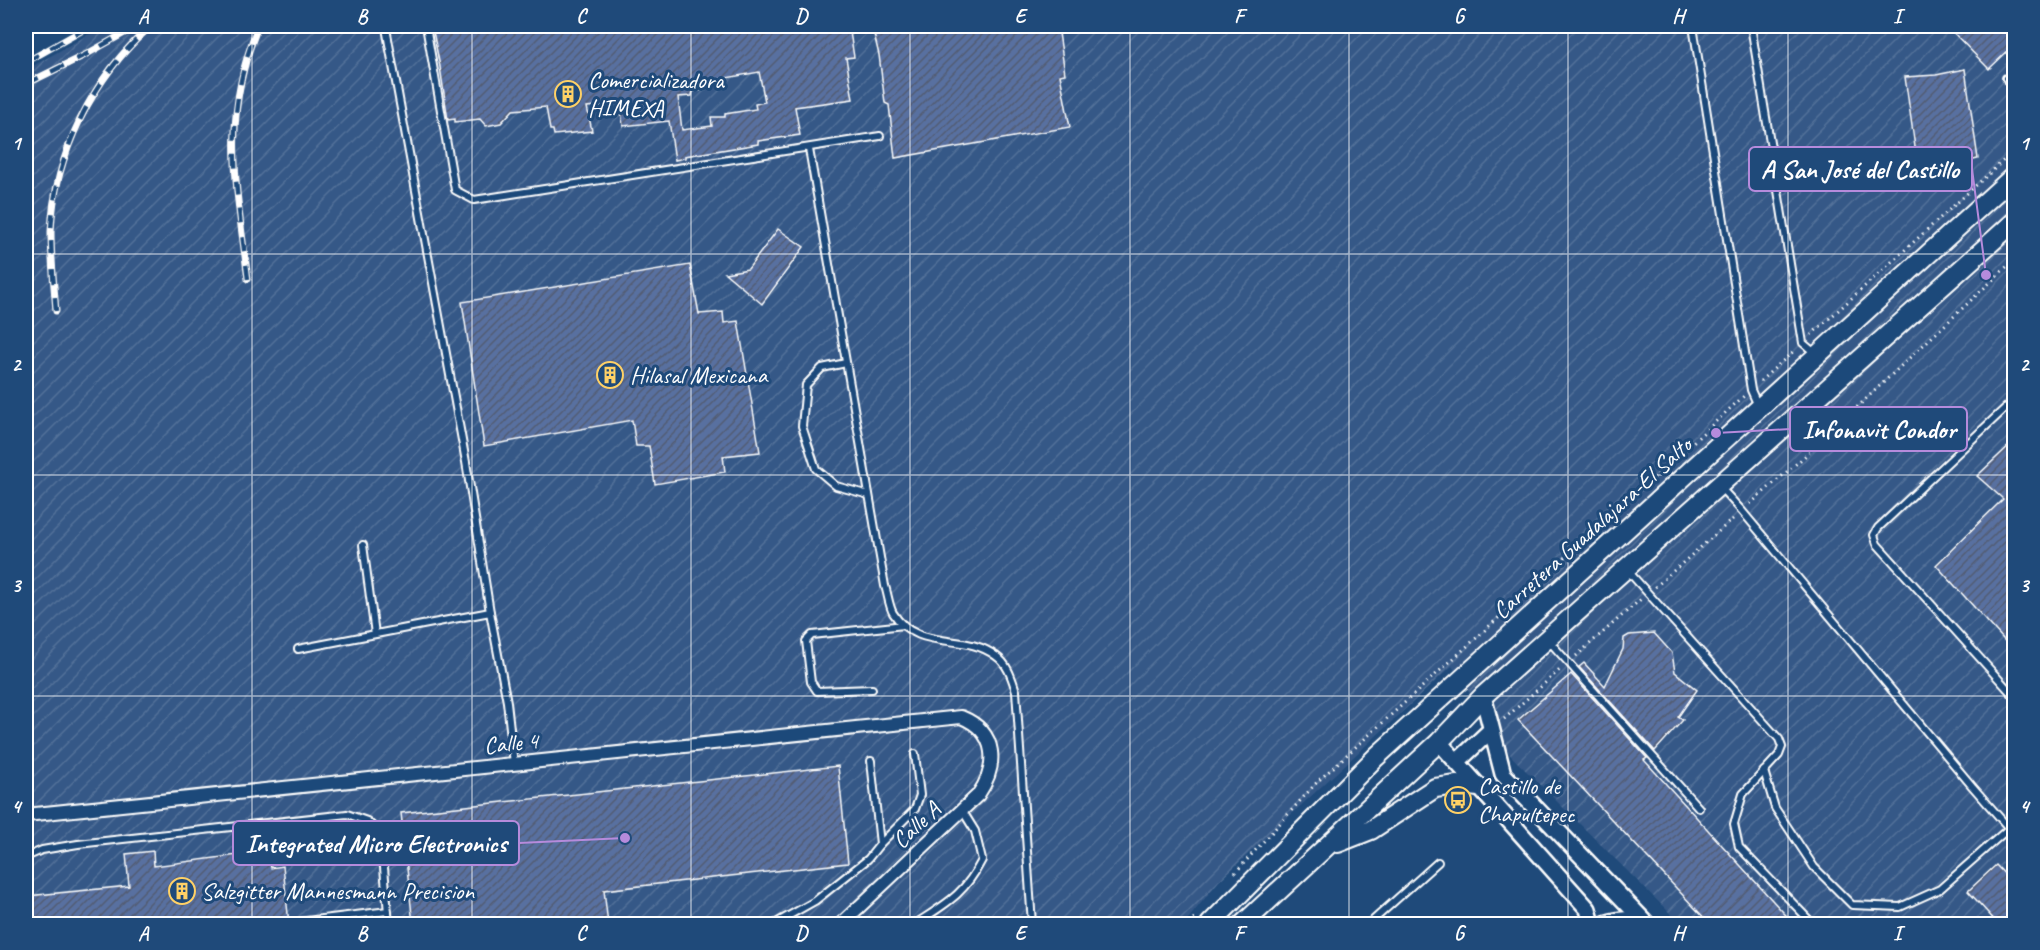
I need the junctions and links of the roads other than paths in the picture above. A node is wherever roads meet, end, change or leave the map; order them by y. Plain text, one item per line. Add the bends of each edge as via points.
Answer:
1 (426, 26) edge
2 (1694, 26) edge
3 (1751, 26) edge
4 (386, 28) dead end
5 (2006, 78) dead end
6 (2014, 88) edge
7 (880, 136) dead end
8 (809, 149) junction
9 (2014, 176) edge
10 (2014, 222) edge
11 (1818, 356) junction
12 (846, 363) junction
13 (2014, 400) edge
14 (1760, 408) junction
15 (1719, 486) junction
16 (869, 495) junction
17 (363, 545) dead end
18 (1625, 569) junction
19 (490, 612) junction
20 (904, 625) junction
21 (375, 634) junction
22 (1547, 639) junction
23 (298, 649) dead end
24 (872, 689) dead end
25 (1483, 696) junction
26 (2014, 696) edge
27 (1491, 730) junction
28 (1439, 742) junction
29 (990, 743) joint
30 (915, 754) dead end
31 (871, 761) dead end
32 (1457, 762) junction
33 (514, 764) junction
34 (1764, 771) junction
35 (1479, 787) junction
36 (1699, 808) dead end
37 (962, 810) junction
38 (26, 815) edge
39 (2012, 831) edge
40 (880, 844) junction
41 (1328, 847) junction
42 (26, 857) edge
43 (1438, 862) dead end
44 (388, 911) junction
45 (1203, 920) edge
46 (298, 922) dead end
47 (1646, 923) edge
48 (389, 924) edge
49 (774, 924) edge
50 (841, 924) edge
51 (915, 924) edge
52 (1032, 924) edge
53 (1243, 924) edge
54 (1369, 924) edge
55 (1592, 924) edge
56 (1605, 924) edge
57 (1813, 924) edge

1 - 8 lane via 455,190 474,200
2 - 14 lane via 1751,390
3 - 11 lane via 1803,342
4 - 19 lane via 460,426
5 - 6 lane
7 - 8 lane
8 - 12 lane
9 - 11 main road, Carretera Guadalajara-El Salto
10 - 15 main road
11 - 14 main road, Carretera Guadalajara-El Salto
12 - 16 lane
12 - 16 lane via 822,368 806,385 802,426 816,469 836,486
13 - 26 lane via 1874,536
14 - 45 main road, Carretera Guadalajara-El Salto
15 - 18 main road
15 - 39 lane
16 - 20 lane via 885,586 893,612
17 - 21 lane
18 - 22 main road
18 - 34 lane via 1779,739 1779,755
19 - 21 lane
19 - 33 lane
20 - 24 lane via 812,634 806,641 811,682 817,691
20 - 52 lane via 926,638 976,646 997,656 1008,670 1016,691
21 - 23 lane
22 - 25 main road
22 - 36 lane
25 - 27 street
25 - 28 main road
27 - 32 street
27 - 47 street via 1503,774
28 - 32 street
28 - 41 main road
29 - 33 street, Calle 4 via 973,722 961,717
29 - 37 street, Calle A via 986,783
30 - 40 lane via 920,795 915,809
31 - 40 lane
32 - 35 street
33 - 38 street, Calle 4
34 - 39 lane via 1775,808 1814,867 1852,906 1900,907 1940,889
34 - 57 lane via 1743,794 1734,824 1739,847
35 - 41 main road via 1435,788 1371,830
35 - 55 street via 1588,909
37 - 50 street, Calle A
37 - 51 lane via 975,831 982,860 972,880 956,897
40 - 49 lane via 868,859 814,901
41 - 53 main road
42 - 44 lane via 78,844 347,814 367,821 381,834
43 - 54 lane
44 - 46 lane
44 - 48 lane
47 - 56 street via 1618,919

